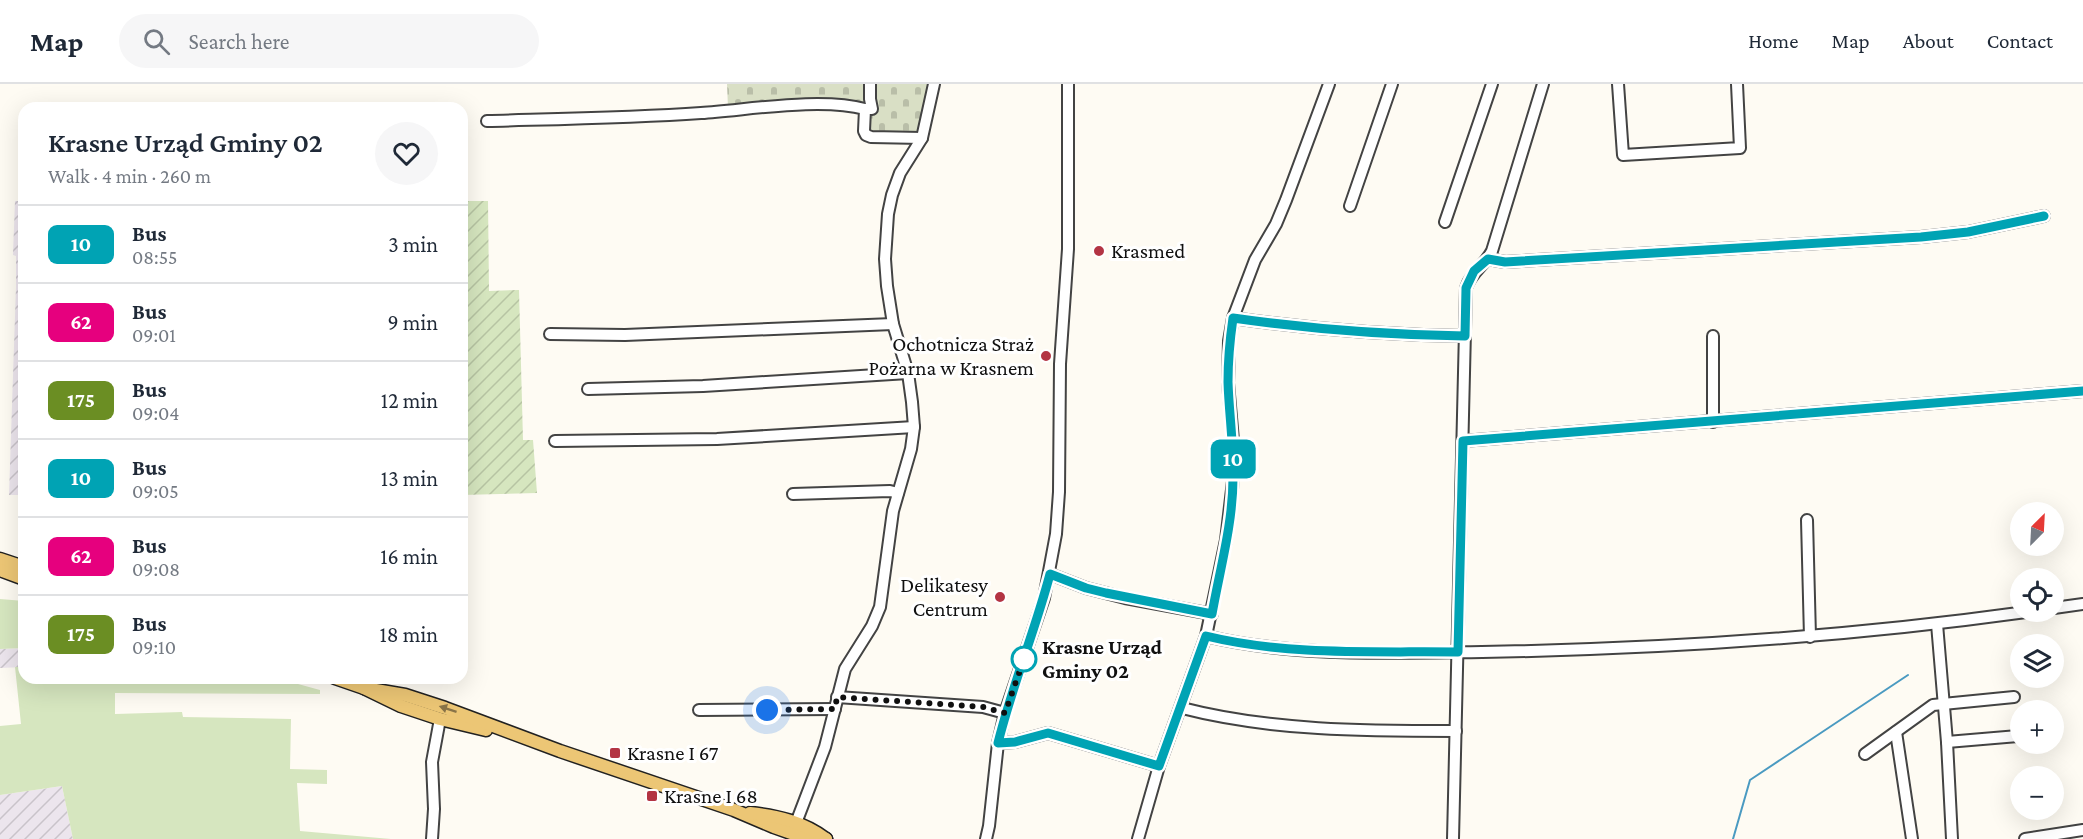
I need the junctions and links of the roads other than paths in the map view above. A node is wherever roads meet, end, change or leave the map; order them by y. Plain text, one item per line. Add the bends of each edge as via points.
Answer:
1 (870, 84) edge
2 (934, 84) edge
3 (1068, 84) edge
4 (1329, 84) edge
5 (1392, 84) edge
6 (1492, 84) edge
7 (1543, 84) edge
8 (1618, 84) edge
9 (1737, 84) edge
10 (865, 109) junction
11 (487, 121) dead end
12 (922, 138) junction
13 (1350, 206) dead end
14 (2044, 216) dead end
15 (1445, 222) dead end
16 (1488, 259) junction
17 (1233, 318) junction
18 (893, 324) junction
19 (550, 334) dead end
20 (1465, 336) junction
21 (1713, 336) dead end
22 (908, 373) junction
23 (588, 389) dead end
24 (2083, 391) edge
25 (1713, 422) junction
26 (914, 427) junction
27 (555, 441) dead end
28 (1463, 441) junction
29 (898, 493) junction
30 (792, 494) dead end
31 (1807, 520) dead end
32 (0, 559) edge
33 (18, 565) edge
34 (0, 570) edge
35 (1050, 574) junction
36 (18, 577) edge
37 (2083, 604) edge
38 (2064, 607) edge
39 (1212, 614) junction
40 (2010, 614) edge
41 (1937, 624) junction
42 (1206, 636) junction
43 (1810, 637) junction
44 (1458, 652) junction
45 (352, 684) edge
46 (364, 688) junction
47 (2014, 697) dead end
48 (836, 703) junction
49 (1944, 704) junction
50 (1182, 708) junction
51 (699, 710) dead end
52 (1005, 713) junction
53 (440, 719) junction
54 (1456, 731) junction
55 (1896, 732) junction
56 (2010, 737) edge
57 (523, 738) junction
58 (1947, 742) junction
59 (998, 743) junction
60 (1865, 754) dead end
61 (1159, 766) junction
62 (734, 810) junction
63 (796, 823) junction
64 (774, 827) junction
65 (2083, 830) edge
66 (803, 837) junction
67 (432, 839) edge
68 (827, 839) edge
69 (986, 839) edge
70 (1138, 839) edge
71 (1453, 839) edge
72 (1912, 839) edge
73 (1952, 839) edge
74 (2025, 839) edge

1 - 10 street via 872,109
2 - 12 street
3 - 35 street via 1068,249 1060,364 1058,516
4 - 17 street via 1286,200 1255,260
5 - 13 street
6 - 15 street
7 - 16 street
8 - 9 street via 1623,155 1740,148
10 - 11 street via 824,105 651,117
10 - 12 street via 866,135
12 - 18 street via 900,173 888,214 885,259
14 - 16 street via 1968,232 1910,238 1505,262
16 - 20 street via 1474,271 1466,288
17 - 20 street via 1391,334
17 - 39 street via 1228,383 1233,481
18 - 19 street via 625,335
18 - 22 street
20 - 28 street
21 - 25 street
22 - 23 street
22 - 26 street
24 - 25 street
25 - 28 street
26 - 27 street via 717,439
26 - 29 street
28 - 44 street
29 - 30 street
29 - 48 street via 880,607 845,669
31 - 43 street
32 - 33 main road
34 - 36 main road
35 - 39 street via 1086,588
35 - 52 street
37 - 38 street
39 - 42 street
40 - 41 street
41 - 43 street
41 - 49 street
42 - 44 street via 1308,651
42 - 50 street
43 - 44 street via 1619,649
44 - 54 street
45 - 46 main road
46 - 53 main road
57 -> 46 main road via 405,695
47 - 49 street
48 - 51 street
48 - 52 street via 983,707
48 - 63 street via 822,756
49 - 55 street via 1933,705
49 - 58 street
50 - 54 street via 1296,727
50 - 61 street
52 - 59 street
53 - 57 main road
53 - 67 street via 432,762
54 - 71 street
55 - 60 street
55 - 72 street
56 - 58 street
57 - 62 main road
58 - 73 street
59 - 61 street via 1048,733
59 - 69 street
61 - 70 street
62 - 63 main road
62 - 64 main road
63 - 64 street
63 - 66 street
63 - 68 main road
64 - 66 main road
65 - 74 street
66 - 68 main road

